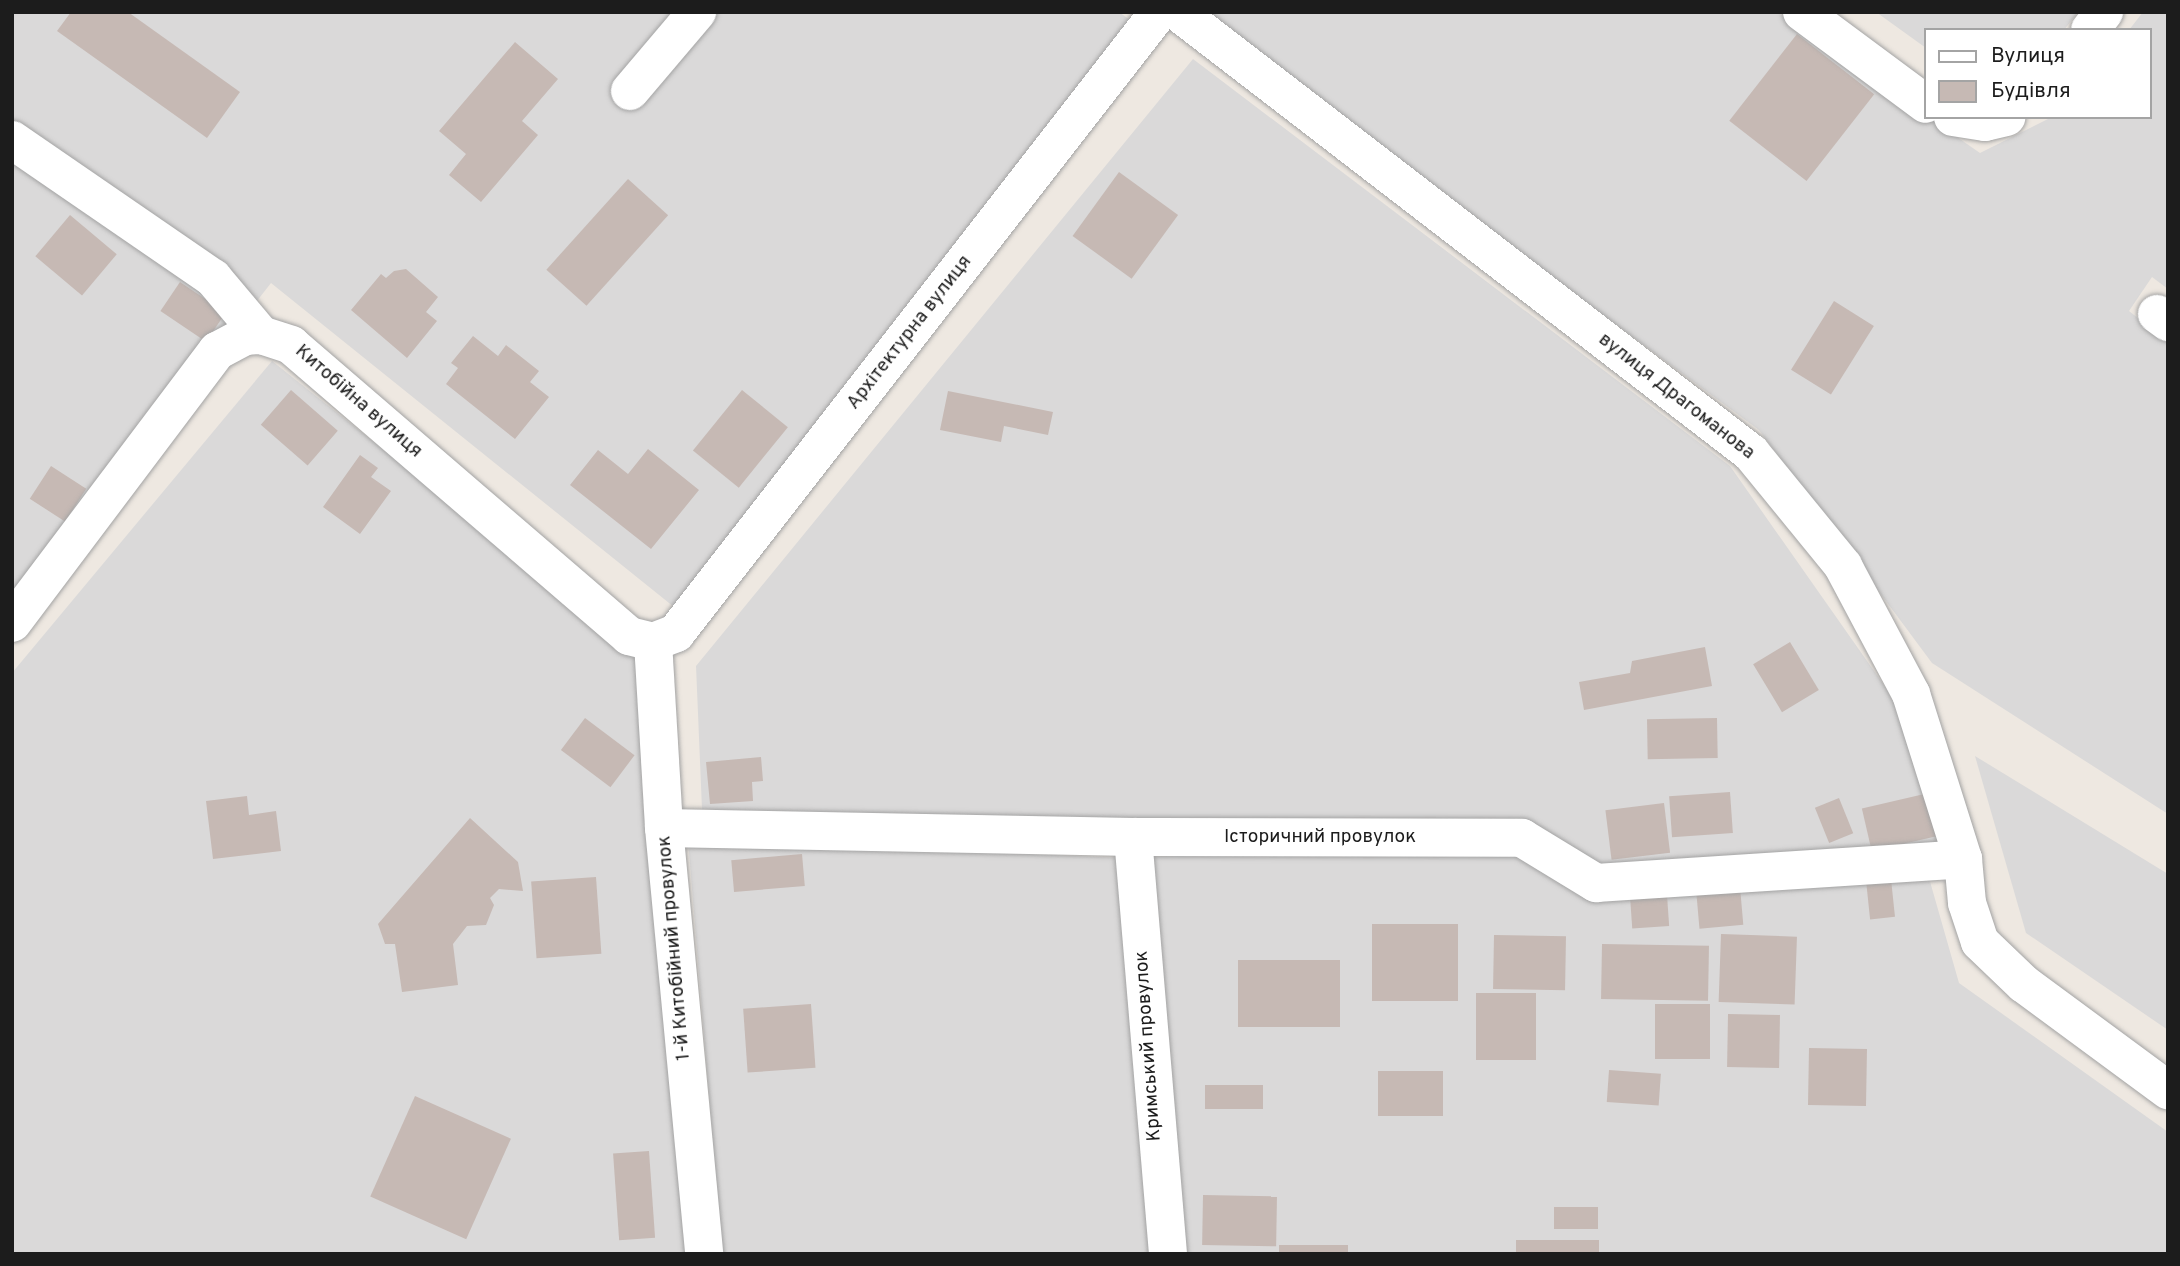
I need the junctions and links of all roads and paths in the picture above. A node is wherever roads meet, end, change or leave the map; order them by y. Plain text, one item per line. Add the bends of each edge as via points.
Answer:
1 (697, 12) edge
2 (1159, 12) edge
3 (1178, 12) edge
4 (1802, 12) edge
5 (2104, 12) edge
6 (2092, 28) edge
7 (630, 91) dead end
8 (1924, 103) edge
9 (1966, 119) edge
10 (1998, 119) edge
11 (12, 140) edge
12 (261, 335) junction
13 (12, 623) edge
14 (653, 642) junction
15 (1912, 694) junction
16 (1952, 722) dead end
17 (664, 828) junction
18 (1133, 837) junction
19 (1963, 859) junction
20 (2168, 1090) edge
21 (704, 1254) edge
22 (1168, 1254) edge

1 - 7 street
2 - 14 street, Архітектурна вулиця via 685,624
3 - 15 street, вулиця Драгоманова via 1751,453 1843,566
4 - 8 street
5 - 6 street
9 - 10 street
11 - 12 street via 213,278
12 - 13 street via 245,335 218,351
12 - 14 street, Китобійна вулиця via 291,345 629,636
14 - 17 street, 1-й Китобійний провулок
15 - 16 street
15 - 19 street, вулиця Драгоманова
17 - 18 street, Історичний провулок
17 - 21 street, 1-й Китобійний провулок
18 - 19 street, Історичний провулок via 1522,838 1596,883
18 - 22 street, Кримський провулок
19 - 20 street, вулиця Драгоманова via 1967,904 1980,942 2024,984

